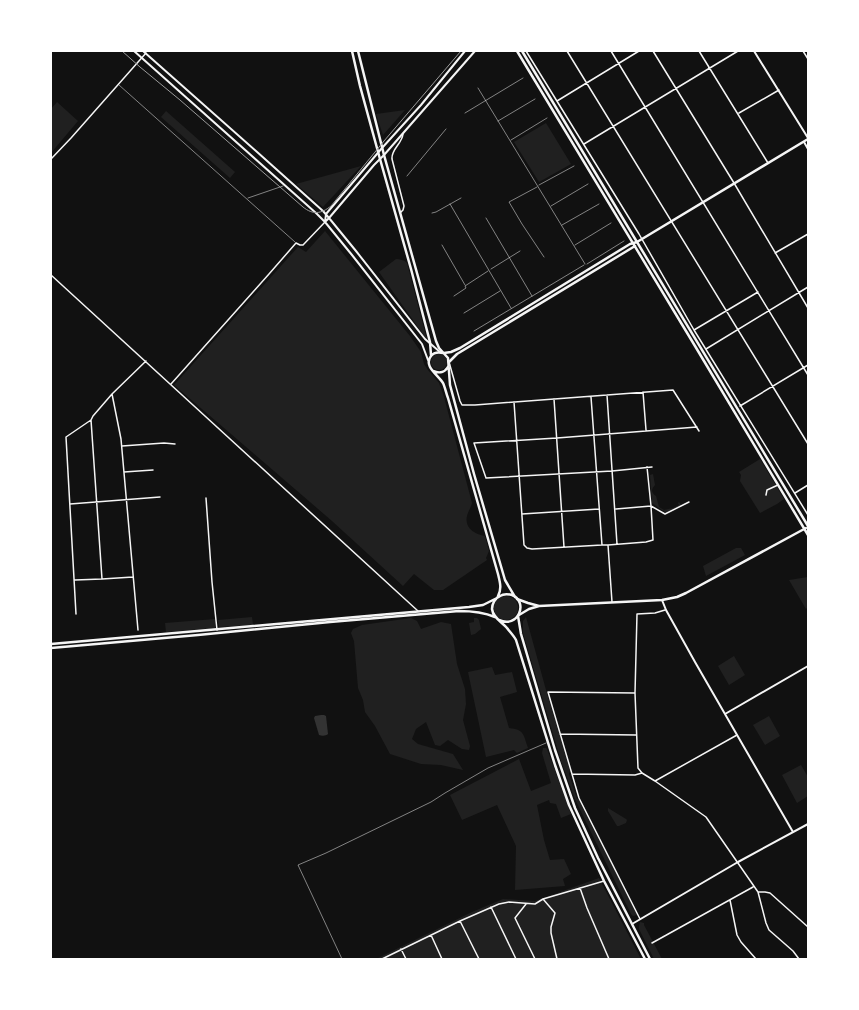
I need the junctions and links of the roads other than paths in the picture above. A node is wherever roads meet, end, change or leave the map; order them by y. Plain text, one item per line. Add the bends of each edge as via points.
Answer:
1 (134, 51) edge
2 (352, 51) edge
3 (358, 51) edge
4 (465, 51) edge
5 (475, 51) edge
6 (516, 51) edge
7 (522, 51) edge
8 (526, 51) edge
9 (567, 51) edge
10 (611, 51) edge
11 (639, 51) edge
12 (653, 51) edge
13 (699, 51) edge
14 (738, 51) edge
15 (754, 51) edge
16 (803, 51) edge
17 (145, 52) edge
18 (141, 58) junction
19 (808, 59) edge
20 (618, 64) junction
21 (709, 68) junction
22 (523, 78) dead end
23 (587, 82) junction
24 (118, 85) junction
25 (478, 88) dead end
26 (676, 89) junction
27 (779, 90) junction
28 (535, 99) dead end
29 (486, 101) junction
30 (557, 101) junction
31 (644, 107) junction
32 (465, 113) dead end
33 (738, 113) junction
34 (547, 118) dead end
35 (498, 121) junction
36 (613, 126) junction
37 (446, 129) dead end
38 (403, 134) junction
39 (808, 139) edge
40 (510, 140) junction
41 (804, 142) junction
42 (394, 144) junction
43 (583, 144) junction
44 (382, 148) junction
45 (396, 148) junction
46 (808, 149) edge
47 (378, 153) junction
48 (384, 155) junction
49 (51, 159) edge
50 (380, 159) junction
51 (768, 163) junction
52 (574, 166) dead end
53 (407, 176) dead end
54 (734, 183) junction
55 (588, 184) dead end
56 (284, 185) junction
57 (538, 186) junction
58 (461, 198) dead end
59 (247, 199) junction
60 (703, 203) junction
61 (450, 204) junction
62 (599, 204) dead end
63 (550, 206) junction
64 (432, 212) dead end
65 (400, 213) junction
66 (326, 214) junction
67 (329, 218) junction
68 (486, 218) dead end
69 (672, 221) junction
70 (325, 222) junction
71 (611, 223) dead end
72 (562, 225) junction
73 (808, 234) edge
74 (642, 239) junction
75 (624, 241) dead end
76 (637, 242) junction
77 (296, 243) junction
78 (632, 243) junction
79 (442, 245) dead end
80 (574, 246) junction
81 (635, 247) junction
82 (520, 251) dead end
83 (775, 253) junction
84 (544, 257) dead end
85 (509, 258) junction
86 (586, 264) junction
87 (590, 269) junction
88 (490, 270) junction
89 (592, 273) junction
90 (51, 275) edge
91 (465, 286) junction
92 (808, 287) edge
93 (501, 290) junction
94 (758, 292) junction
95 (798, 293) junction
96 (454, 296) dead end
97 (532, 296) junction
98 (808, 308) edge
99 (512, 309) junction
100 (727, 310) junction
101 (769, 310) junction
102 (464, 313) dead end
103 (738, 329) junction
104 (694, 330) junction
105 (474, 331) dead end
106 (430, 345) junction
107 (706, 349) junction
108 (442, 353) junction
109 (432, 355) junction
110 (146, 361) junction
111 (429, 361) junction
112 (449, 363) junction
113 (808, 365) edge
114 (804, 368) junction
115 (433, 371) junction
116 (808, 375) edge
117 (171, 384) junction
118 (773, 386) junction
119 (643, 392) junction
120 (112, 394) junction
121 (607, 395) junction
122 (591, 397) junction
123 (554, 399) junction
124 (514, 402) junction
125 (740, 406) junction
126 (91, 420) junction
127 (697, 427) junction
128 (646, 431) junction
129 (699, 431) dead end
130 (610, 434) junction
131 (594, 435) junction
132 (557, 438) junction
133 (517, 440) junction
134 (175, 444) dead end
135 (808, 444) edge
136 (122, 446) junction
137 (652, 466) dead end
138 (648, 467) junction
139 (152, 470) dead end
140 (612, 471) junction
141 (124, 472) junction
142 (597, 472) junction
143 (560, 474) junction
144 (520, 477) junction
145 (778, 485) junction
146 (808, 485) edge
147 (795, 493) junction
148 (766, 495) dead end
149 (160, 497) dead end
150 (206, 498) dead end
151 (127, 500) junction
152 (689, 502) dead end
153 (97, 503) junction
154 (69, 504) junction
155 (651, 506) junction
156 (599, 509) junction
157 (615, 509) junction
158 (562, 512) junction
159 (522, 514) junction
160 (808, 515) edge
161 (808, 526) edge
162 (805, 529) junction
163 (808, 535) edge
164 (608, 544) junction
165 (617, 544) junction
166 (602, 545) junction
167 (564, 547) junction
168 (133, 577) junction
169 (102, 579) junction
170 (75, 580) junction
171 (516, 598) junction
172 (496, 599) junction
173 (662, 600) junction
174 (612, 602) junction
175 (540, 606) junction
176 (666, 610) junction
177 (418, 611) junction
178 (76, 614) dead end
179 (519, 615) junction
180 (495, 617) junction
181 (499, 620) junction
182 (330, 621) junction
183 (138, 630) dead end
184 (217, 630) junction
185 (51, 644) edge
186 (51, 648) edge
187 (808, 666) edge
188 (635, 693) junction
189 (725, 714) junction
190 (560, 734) junction
191 (637, 735) junction
192 (737, 735) junction
193 (548, 742) junction
194 (642, 773) junction
195 (572, 774) junction
196 (655, 781) junction
197 (808, 824) edge
198 (793, 832) junction
199 (738, 862) junction
200 (604, 881) junction
201 (753, 886) junction
202 (580, 888) junction
203 (758, 892) junction
204 (543, 899) junction
205 (730, 900) junction
206 (526, 904) junction
207 (491, 907) junction
208 (640, 919) junction
209 (460, 921) junction
210 (632, 924) junction
211 (808, 927) edge
212 (431, 936) junction
213 (652, 943) dead end
214 (401, 950) junction
215 (342, 959) edge
216 (382, 959) edge
217 (406, 959) edge
218 (442, 959) edge
219 (479, 959) edge
220 (516, 959) edge
221 (535, 959) edge
222 (557, 959) edge
223 (609, 959) edge
224 (645, 959) edge
225 (650, 959) edge
226 (756, 959) edge
227 (800, 959) edge

1 - 18 street
2 - 47 main road
3 - 44 main road
4 - 44 street
5 - 38 street
6 - 78 main road
7 - 76 main road
8 - 30 street
9 - 23 street
10 - 20 street
11 - 20 street
12 - 26 street
13 - 21 street
14 - 21 street
15 - 27 street
16 - 19 street
17 - 18 street
17 - 66 street
18 - 24 street
18 - 56 street
20 - 23 street
20 - 31 street
21 - 26 street
21 - 33 street
22 - 29 lane
23 - 30 street
23 - 36 street
24 - 49 street
24 - 59 lane
25 - 29 lane
26 - 31 street
26 - 54 street
27 - 33 street
27 - 39 street
28 - 35 lane
29 - 32 lane
29 - 35 lane
30 - 43 street
31 - 36 street
31 - 60 street
33 - 51 street
34 - 40 lane
35 - 40 lane
36 - 43 street
36 - 69 street
37 - 53 lane
38 - 42 street
38 - 45 street
39 - 41 main road
40 - 57 lane
41 - 46 street
41 - 51 main road
42 - 45 street
42 - 48 street
43 - 74 street
44 - 47 street
44 - 48 main road
45 - 65 street via 392,159 404,206
47 - 50 main road
47 - 66 street
48 - 50 street
48 - 65 main road
50 - 67 street
50 - 106 main road
51 - 54 main road
52 - 57 lane
54 - 60 main road
54 - 83 street
55 - 63 lane
56 - 59 lane
56 - 70 street
57 - 63 lane
57 - 84 lane via 509,202
58 - 61 lane
59 - 77 lane
60 - 69 main road
60 - 94 street
61 - 64 lane
61 - 88 lane
62 - 72 lane
63 - 72 lane
65 - 108 main road via 436,341
66 - 67 street
66 - 70 street
67 - 70 street
67 - 106 street
68 - 85 lane
69 - 74 main road
69 - 100 street
70 - 77 street via 303,245
70 - 111 street via 422,344
71 - 80 lane
72 - 80 lane
73 - 83 street
74 - 76 main road
74 - 104 street
75 - 86 lane
76 - 78 main road
76 - 81 main road
76 - 161 main road
77 - 117 street
78 - 81 main road
78 - 87 main road
79 - 91 lane
80 - 86 lane
81 - 89 main road
81 - 145 main road
82 - 85 lane
83 - 95 street
85 - 88 lane
85 - 97 lane
86 - 97 lane
87 - 89 main road
87 - 108 main road via 460,348
88 - 91 lane
88 - 93 lane
89 - 112 main road via 457,354
90 - 110 street
91 - 96 lane via 466,288
92 - 95 street
93 - 99 lane
93 - 102 lane
94 - 100 street
94 - 101 street
95 - 98 street
95 - 101 street
97 - 99 lane
99 - 105 lane
100 - 103 street
100 - 104 street
101 - 103 street
101 - 114 street
103 - 107 street
103 - 118 street
104 - 107 street
106 - 108 street
106 - 109 main road
107 - 125 street
108 - 109 main road
108 - 112 main road via 446,355
109 - 111 main road
110 - 117 street
110 - 120 street
111 - 115 main road
112 - 115 main road via 444,372
112 - 124 street via 462,405
112 - 171 main road via 450,385 474,474 507,585
113 - 114 street
114 - 116 street
114 - 118 street
115 - 172 main road via 443,383 498,574 500,589
117 - 177 street
118 - 125 street
118 - 135 street
119 - 121 street
119 - 127 street via 673,390
119 - 128 street
120 - 126 street
120 - 136 street
121 - 122 street
121 - 130 street
122 - 123 street
122 - 131 street
123 - 124 street
123 - 132 street
124 - 133 street
125 - 147 street
126 - 153 street
126 - 154 street via 66,436
127 - 128 street
127 - 129 street
128 - 130 street
130 - 131 street
130 - 140 street
131 - 132 street
131 - 142 street
132 - 133 street
132 - 143 street
133 - 144 street
133 - 144 street via 474,443 486,478
134 - 136 street
136 - 141 street
137 - 138 street
138 - 140 street
138 - 155 street
139 - 141 street
140 - 142 street
140 - 157 street
141 - 151 street
142 - 143 street
142 - 156 street
143 - 144 street
143 - 158 street
144 - 159 street
145 - 148 street via 766,490
145 - 162 main road
146 - 147 street
147 - 160 street
149 - 151 street
150 - 184 street
151 - 153 street
151 - 168 street
152 - 155 street via 665,514
153 - 154 street
153 - 169 street
154 - 170 street
155 - 157 street
155 - 165 street via 653,540
156 - 158 street
156 - 166 street
157 - 165 street
158 - 159 street
158 - 167 street
159 - 167 street via 525,546 532,549
161 - 162 main road
162 - 163 main road
162 - 173 main road via 686,593
164 - 165 street
164 - 166 street
164 - 174 street
166 - 167 street
168 - 169 street
168 - 183 street
169 - 170 street
170 - 178 street
171 - 172 main road via 507,594
171 - 175 main road
171 - 179 main road via 520,608
172 - 177 main road via 480,605
172 - 180 main road via 492,607
173 - 174 main road
173 - 176 street
174 - 175 main road
175 - 179 main road
176 - 188 street via 637,614
176 - 189 street
177 - 182 main road
179 - 181 main road via 511,622
179 - 210 main road via 521,634 571,797
180 - 181 main road
180 - 182 main road via 468,611
181 - 193 main road via 518,645
182 - 184 main road
182 - 186 main road
184 - 185 main road
187 - 189 street
188 - 190 street via 548,692
188 - 191 street
189 - 192 street
190 - 191 street
190 - 195 street
191 - 194 street via 638,768
192 - 196 street
192 - 198 street
193 - 200 main road via 569,805
193 - 215 lane via 488,768 431,802 298,865
194 - 195 street
194 - 196 street
195 - 208 street via 578,798
196 - 199 street via 706,817
197 - 198 street
198 - 199 street
199 - 201 street
199 - 208 street
200 - 202 street
200 - 224 main road
201 - 203 street
201 - 205 street
202 - 204 street
202 - 223 street
203 - 211 street via 770,893
203 - 227 street via 769,930
204 - 206 street via 535,904
204 - 222 street via 555,914 551,933
205 - 213 street
205 - 226 street via 737,935
206 - 207 street via 504,903
206 - 221 street via 515,918
207 - 209 street
207 - 220 street
208 - 210 street
209 - 212 street
209 - 219 street
210 - 225 main road
212 - 214 street
212 - 218 street
214 - 216 street
214 - 217 street

